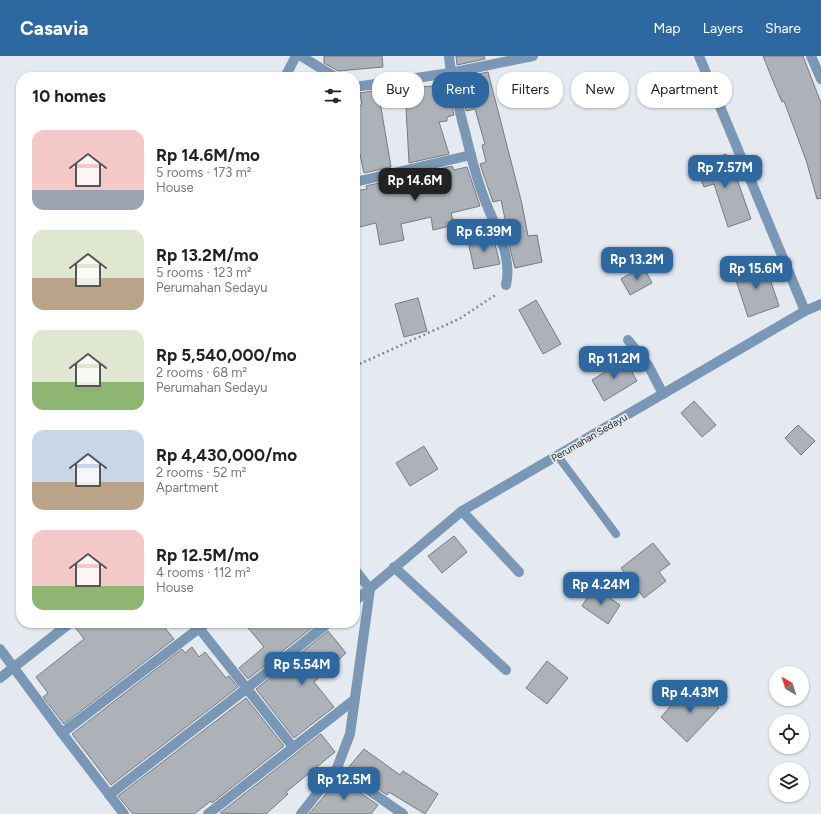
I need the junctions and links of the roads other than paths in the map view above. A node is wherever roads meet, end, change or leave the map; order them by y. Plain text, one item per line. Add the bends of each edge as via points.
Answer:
1 (296, 56) edge
2 (301, 56) edge
3 (449, 56) edge
4 (533, 56) edge
5 (699, 56) edge
6 (811, 56) edge
7 (288, 72) edge
8 (328, 72) edge
9 (450, 72) edge
10 (455, 72) edge
11 (432, 76) edge
12 (821, 78) edge
13 (360, 86) edge
14 (459, 108) edge
15 (471, 155) junction
16 (360, 181) edge
17 (506, 285) road end
18 (821, 304) edge
19 (805, 311) junction
20 (628, 340) dead end
21 (663, 394) junction
22 (557, 455) junction
23 (462, 511) junction
24 (616, 534) dead end
25 (394, 567) junction
26 (519, 572) dead end
27 (360, 576) edge
28 (370, 589) junction
29 (360, 597) edge
30 (63, 628) edge
31 (196, 628) edge
32 (202, 628) edge
33 (322, 628) edge
34 (0, 649) edge
35 (13, 666) junction
36 (506, 670) dead end
37 (0, 678) edge
38 (246, 690) junction
39 (354, 700) junction
40 (62, 733) junction
41 (293, 747) junction
42 (337, 768) junction
43 (109, 795) junction
44 (390, 810) edge
45 (124, 814) edge
46 (208, 814) edge
47 (301, 814) edge
48 (403, 814) edge

1 - 7 street
2 - 8 street
3 - 9 street
4 - 10 street
5 - 19 street
6 - 12 street
11 - 13 street
14 - 15 street
15 - 16 street
15 - 17 street via 484,198 498,229 508,270
18 - 19 street, Perumahan Sedayu
19 - 21 street, Perumahan Sedayu
20 - 21 street via 648,365
21 - 22 street, Perumahan Sedayu
22 - 23 street, Perumahan Sedayu
22 - 24 lane
23 - 25 street, Perumahan Sedayu
23 - 26 street
25 - 28 street, Perumahan Sedayu
25 - 36 street
27 - 28 street
28 - 29 street, Perumahan Sedayu
28 - 39 street
30 - 35 street
31 - 40 street
32 - 38 street
33 - 38 street
34 - 35 street
35 - 37 street
35 - 40 street
38 - 41 street
38 - 43 street
39 - 41 street
39 - 42 street via 350,734
40 - 43 street
41 - 46 street
42 - 44 street
42 - 47 street
43 - 45 street
44 - 48 street

